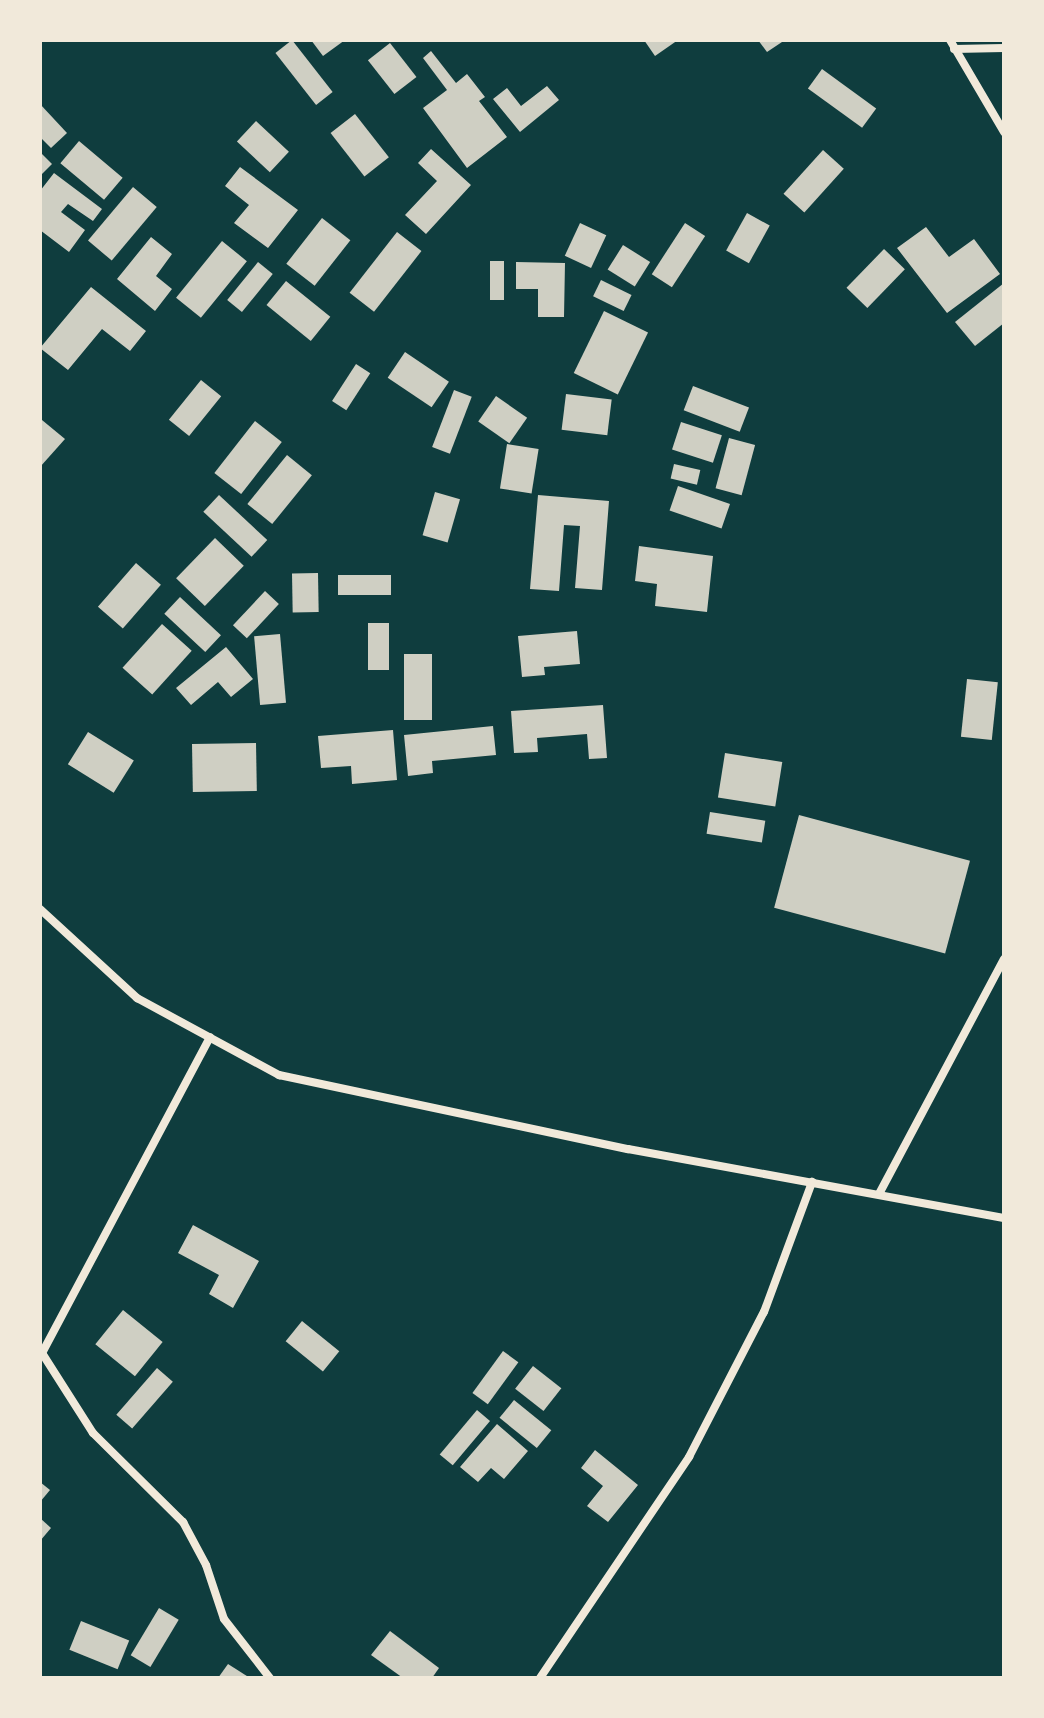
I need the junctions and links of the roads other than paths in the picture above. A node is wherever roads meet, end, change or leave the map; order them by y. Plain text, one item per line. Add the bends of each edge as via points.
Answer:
1 (952, 44) edge
2 (1004, 48) edge
3 (1004, 132) edge
4 (40, 909) edge
5 (1004, 959) edge
6 (210, 1037) junction
7 (812, 1182) junction
8 (879, 1194) junction
9 (1004, 1218) edge
10 (41, 1355) edge
11 (270, 1678) edge
12 (540, 1678) edge

1 - 2 street
1 - 3 street
4 - 6 street via 137,998
5 - 8 street
6 - 7 street via 279,1075
6 - 10 street
7 - 8 street
7 - 12 street via 764,1312 689,1457
8 - 9 street
10 - 11 street via 93,1433 183,1522 206,1565 224,1619

